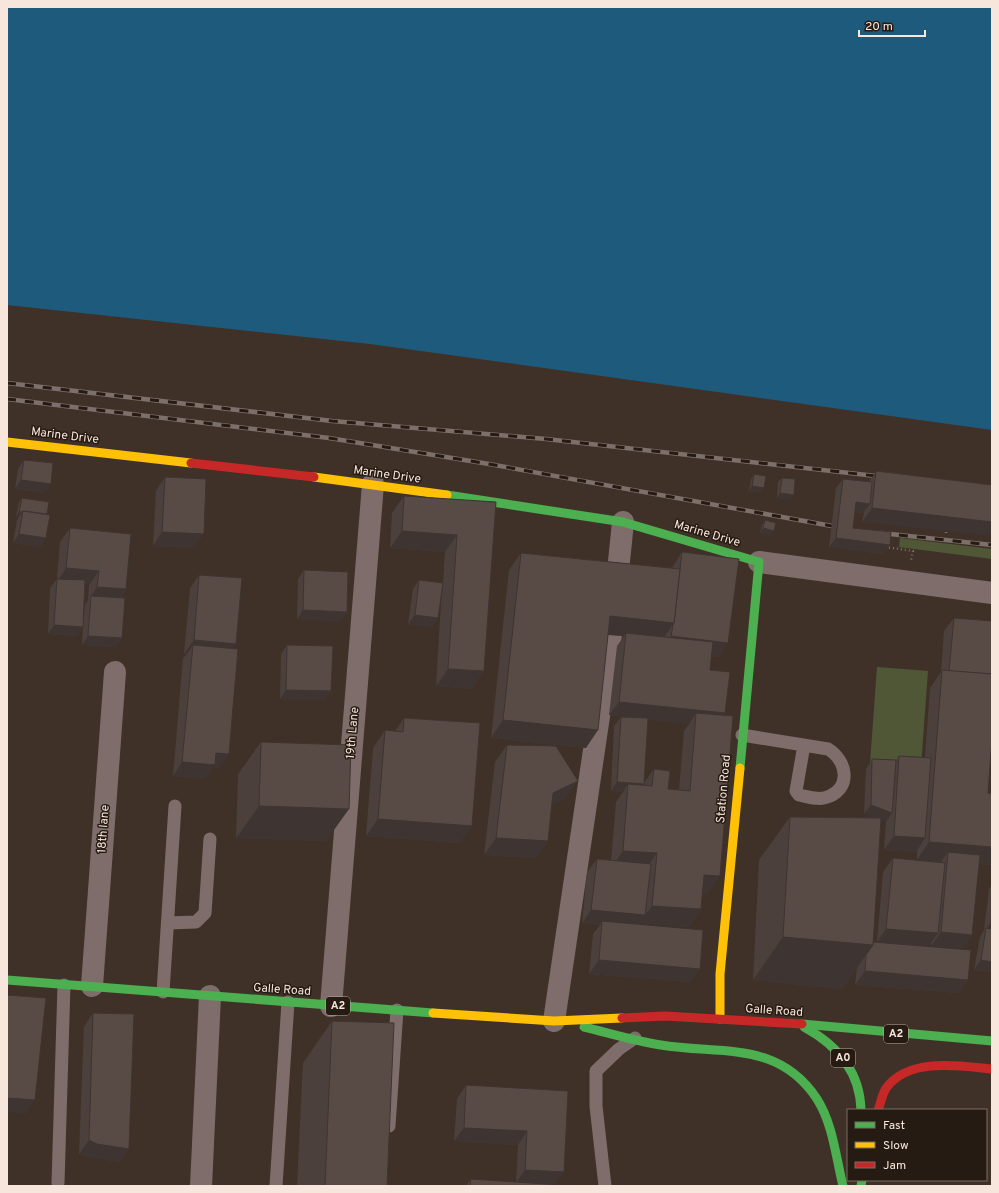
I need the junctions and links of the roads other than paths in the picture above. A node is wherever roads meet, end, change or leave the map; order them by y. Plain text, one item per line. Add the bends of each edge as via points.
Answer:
1 (7, 442) edge
2 (373, 484) junction
3 (623, 522) junction
4 (759, 562) junction
5 (616, 581) edge
6 (992, 593) edge
7 (611, 635) edge
8 (116, 672) dead end
9 (742, 735) junction
10 (804, 746) junction
11 (175, 806) dead end
12 (210, 839) dead end
13 (168, 923) junction
14 (7, 980) edge
15 (64, 985) junction
16 (92, 986) junction
17 (163, 992) junction
18 (210, 996) junction
19 (288, 1002) junction
20 (331, 1006) junction
21 (397, 1010) junction
22 (720, 1019) junction
23 (554, 1021) junction
24 (800, 1024) junction
25 (635, 1038) junction
26 (992, 1041) edge
27 (992, 1069) edge
28 (861, 1109) edge
29 (878, 1109) edge
30 (389, 1140) edge
31 (58, 1183) dead end
32 (202, 1186) edge
33 (276, 1186) edge
34 (605, 1186) edge
35 (843, 1186) edge

1 - 2 main road, Marine Drive
2 - 3 main road, Marine Drive
2 - 20 street, 19th Lane
3 - 4 main road, Marine Drive
3 - 5 street
4 - 6 street
4 - 9 main road, Station Road
7 - 23 street
8 - 16 street, 18th lane
9 - 10 lane
9 - 22 main road, Station Road via 720,974
10 - 10 lane via 828,749 841,760 844,768 842,785 837,792 821,799 799,795 796,791
11 - 13 lane
12 - 13 lane via 205,913 196,922
13 - 17 lane
14 - 15 main road, Galle Road / A2
15 - 16 main road, Galle Road / A2
15 - 31 lane
16 - 17 main road, Galle Road / A2
17 - 18 main road, Galle Road / A2
18 - 19 main road, Galle Road / A2
18 - 32 street
19 - 20 main road, Galle Road / A2
19 - 33 lane
20 - 21 main road, Galle Road / A2
21 - 23 main road, Galle Road / A2
21 - 30 lane
22 - 23 main road, Galle Road / A2 via 665,1016
22 - 24 main road, Galle Road / A2
23 - 25 main road, Galle Road / A2
24 - 26 main road, Galle Road / A2
24 - 28 main road, A0 via 836,1048 859,1089
25 - 34 lane via 596,1071 596,1106
25 - 35 main road, Galle Road / A2 via 661,1045 759,1055 787,1068 808,1088 824,1111
27 - 29 main road via 960,1066 913,1070 887,1087

